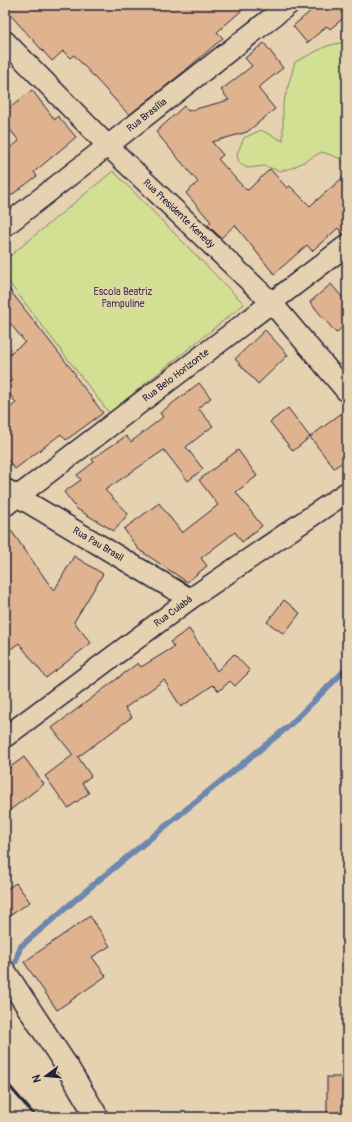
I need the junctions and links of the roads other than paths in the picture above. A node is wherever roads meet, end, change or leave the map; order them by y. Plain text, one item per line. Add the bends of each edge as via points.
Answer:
1 (288, 5) edge
2 (5, 41) edge
3 (108, 146) junction
4 (5, 226) edge
5 (347, 245) edge
6 (271, 302) junction
7 (347, 392) edge
8 (347, 492) edge
9 (9, 497) edge
10 (190, 599) junction
11 (5, 737) edge
12 (5, 972) edge
13 (97, 1117) edge

1 - 3 street, Rua Brasília
2 - 3 street, Rua Presidente Kenedy
3 - 4 street, Rua Brasília
3 - 6 street, Rua Presidente Kenedy
5 - 6 street, Rua Belo Horizonte
6 - 7 street, Rua Presidente Kenedy
6 - 9 street, Rua Belo Horizonte
8 - 10 street, Rua Cuiabá
9 - 10 street, Rua Pau Brasil
10 - 11 street, Rua Cuiabá
12 - 13 main road

